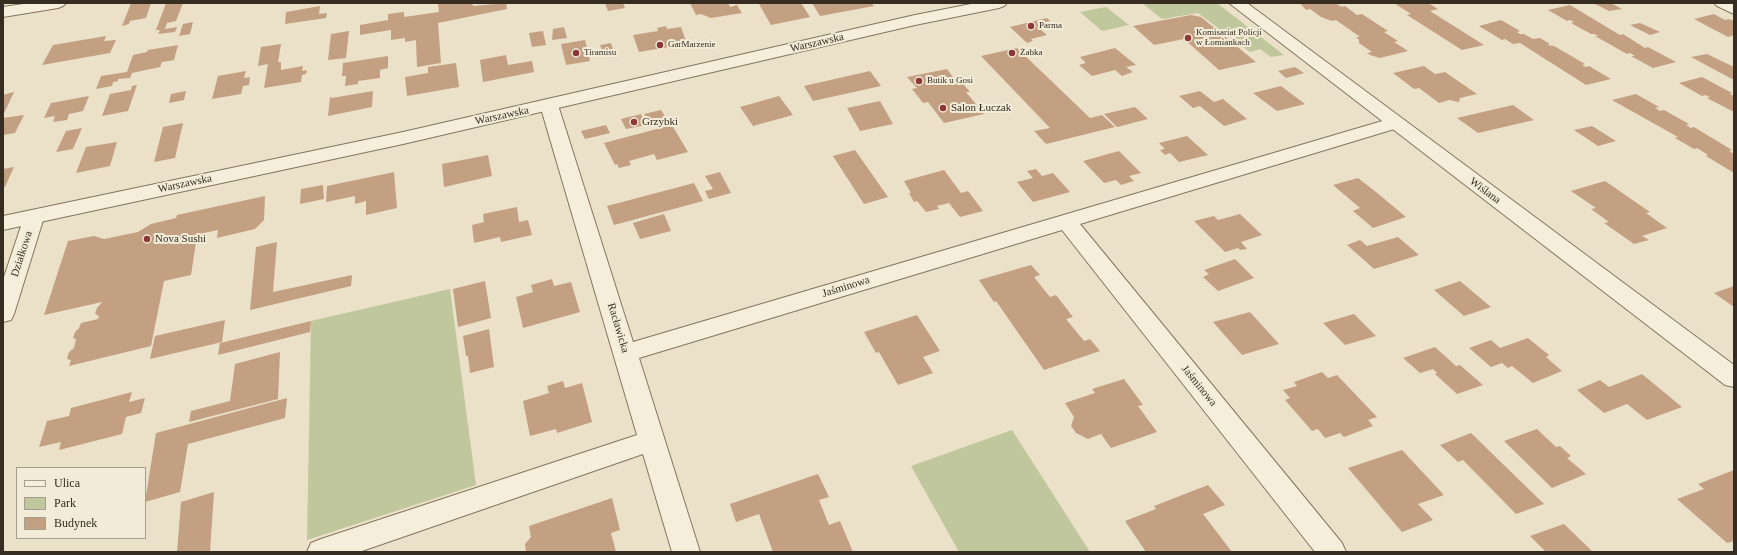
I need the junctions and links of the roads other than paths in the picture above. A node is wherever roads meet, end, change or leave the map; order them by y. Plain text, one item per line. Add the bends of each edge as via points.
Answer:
1 (58, 3) edge
2 (999, 3) edge
3 (1236, 3) edge
4 (1722, 3) edge
5 (1734, 9) edge
6 (3, 12) edge
7 (549, 105) junction
8 (1395, 123) junction
9 (34, 217) junction
10 (1066, 220) junction
11 (3, 223) edge
12 (3, 314) edge
13 (626, 353) junction
14 (1734, 378) edge
15 (651, 441) junction
16 (321, 552) edge
17 (686, 552) edge
18 (1332, 552) edge

1 - 6 street
2 - 7 street, Warszawska
3 - 8 street, Wiślana
4 - 5 street
7 - 9 street, Warszawska
7 - 13 street, Racławicka
8 - 10 street, Jaśminowa
8 - 14 street, Wiślana
9 - 11 street, Warszawska
9 - 12 street, Działkowa
10 - 13 street, Jaśminowa
10 - 18 street, Jaśminowa
13 - 15 street, Racławicka
15 - 16 street
15 - 17 street, Racławicka

